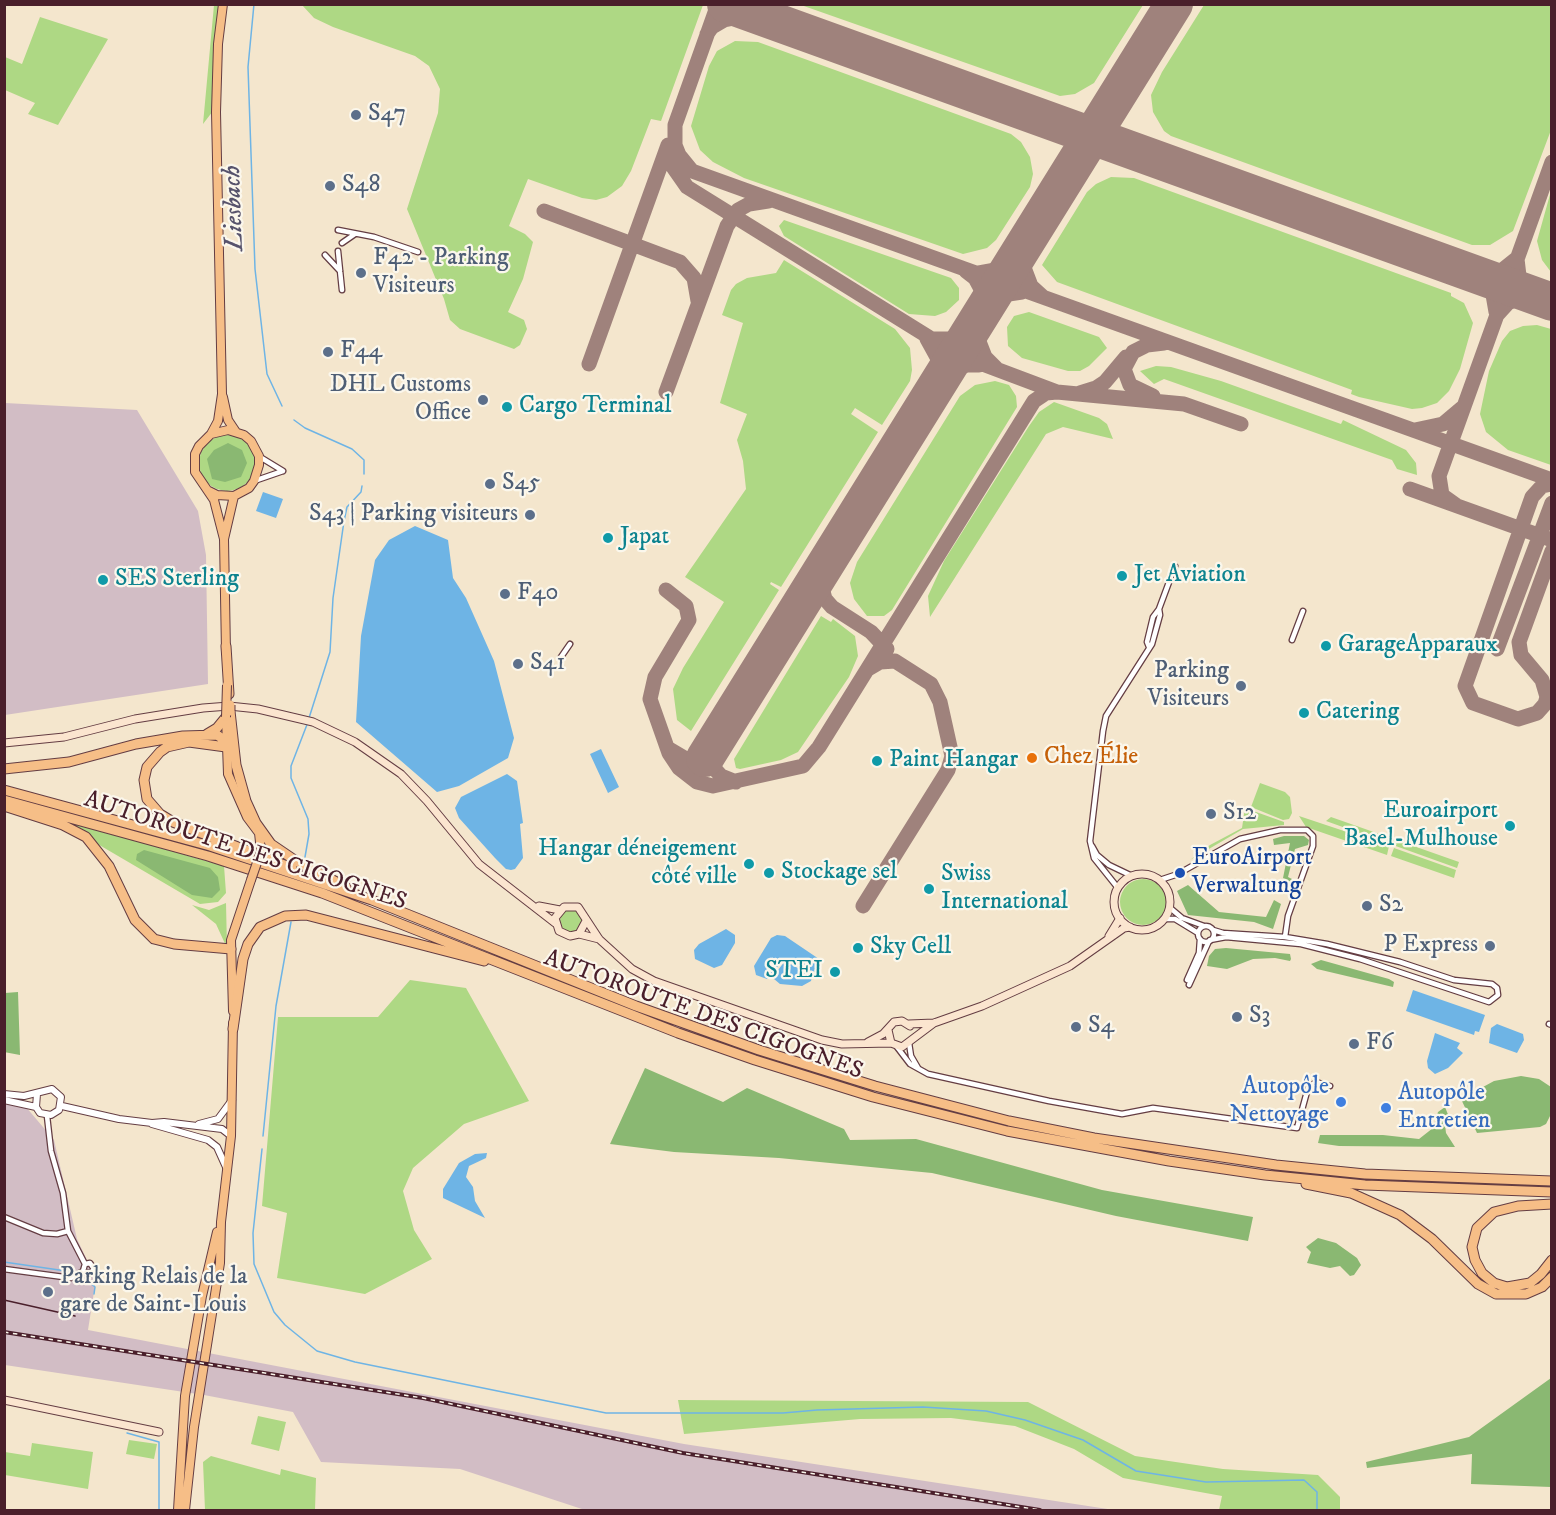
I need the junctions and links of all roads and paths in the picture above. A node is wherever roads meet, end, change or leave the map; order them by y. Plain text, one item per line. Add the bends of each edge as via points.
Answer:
1 (223, 4) edge
2 (338, 230) dead end
3 (355, 234) junction
4 (342, 243) dead end
5 (338, 251) dead end
6 (418, 252) dead end
7 (325, 255) dead end
8 (340, 271) junction
9 (342, 290) dead end
10 (222, 394) junction
11 (236, 432) junction
12 (211, 434) junction
13 (259, 456) junction
14 (254, 481) junction
15 (209, 491) junction
16 (234, 496) junction
17 (224, 539) junction
18 (1175, 566) dead end
19 (1303, 611) dead end
20 (1292, 640) dead end
21 (570, 644) dead end
22 (226, 646) junction
23 (561, 657) dead end
24 (228, 714) junction
25 (207, 734) junction
26 (4, 743) edge
27 (226, 744) junction
28 (4, 769) edge
29 (4, 790) edge
30 (4, 800) edge
31 (4, 806) edge
32 (1090, 841) junction
33 (1132, 876) junction
34 (1160, 880) junction
35 (1118, 888) junction
36 (372, 900) junction
37 (533, 904) junction
38 (1169, 907) junction
39 (560, 910) junction
40 (1120, 918) junction
41 (1164, 919) junction
42 (586, 921) junction
43 (555, 923) junction
44 (1204, 926) junction
45 (1130, 927) junction
46 (1213, 930) junction
47 (1198, 933) junction
48 (579, 934) junction
49 (1285, 937) junction
50 (599, 939) junction
51 (1200, 939) junction
52 (1210, 940) junction
53 (1106, 941) junction
54 (231, 945) junction
55 (515, 969) junction
56 (934, 1023) junction
57 (909, 1024) junction
58 (233, 1029) junction
59 (888, 1030) junction
60 (911, 1040) junction
61 (865, 1043) junction
62 (894, 1045) junction
63 (918, 1068) junction
64 (1330, 1086) dead end
65 (4, 1094) edge
66 (37, 1094) junction
67 (4, 1100) edge
68 (232, 1100) junction
69 (62, 1106) junction
70 (36, 1107) junction
71 (47, 1116) junction
72 (152, 1123) junction
73 (193, 1125) junction
74 (231, 1136) junction
75 (227, 1171) junction
76 (1266, 1175) junction
77 (1551, 1181) edge
78 (1551, 1192) edge
79 (1551, 1204) edge
80 (4, 1217) edge
81 (220, 1222) junction
82 (68, 1231) junction
83 (1551, 1260) edge
84 (85, 1264) junction
85 (4, 1269) edge
86 (83, 1271) junction
87 (1551, 1277) edge
88 (4, 1400) edge
89 (159, 1431) dead end
90 (178, 1510) edge
91 (185, 1510) edge

1 - 10 main road via 216,112
2 - 3 street
3 - 4 street
3 - 6 street
5 - 8 street
7 - 8 street
8 - 9 street
10 - 11 main road via 228,420
10 - 12 main road via 218,422
11 - 12 main road
11 - 13 main road via 251,441
12 - 15 main road via 198,446 194,462 195,472
13 - 14 main road
13 - 14 street via 283,471
14 - 16 main road
15 - 16 main road
15 - 17 main road
16 - 17 main road
17 - 22 main road
18 - 32 street via 1159,609 1156,636 1106,716
19 - 20 street
21 - 23 street
22 - 24 main road, bridge
22 - 24 highway, bridge
24 - 25 highway
24 - 27 main road
24 - 36 highway via 246,801 271,844
25 - 27 highway via 217,735
25 - 28 highway via 154,740 57,764
26 - 37 main road via 64,737 144,717 203,708 229,706 300,718 337,732 394,768 428,801 479,864
27 - 36 highway via 189,742 160,752 147,767 144,780 151,806 167,819 190,829
27 - 54 main road, bridge via 228,774 247,817 259,833 261,851
29 - 36 highway, AUTOROUTE DES CIGOGNES via 210,846
30 - 55 highway, AUTOROUTE DES CIGOGNES via 208,856 322,893
31 - 54 highway via 63,825 86,837 109,866 135,920 154,939 174,944
32 - 33 street via 1097,855 1109,865
32 - 35 street via 1094,858
33 - 34 main road via 1146,874
33 - 35 main road
34 - 38 main road via 1169,894
34 - 49 street via 1240,839 1280,830 1307,830 1313,836 1313,846 1288,916
35 - 40 main road via 1115,906
36 - 77 highway, AUTOROUTE DES CIGOGNES via 636,1006 759,1050 875,1086 1009,1120 1137,1145 1276,1165 1365,1174
37 - 39 main road
37 - 43 main road
38 - 41 main road
38 - 44 street via 1182,918
39 - 42 main road via 568,905 578,907
39 - 43 main road
40 - 45 main road
40 - 53 main road
41 - 45 main road via 1145,929
41 - 47 street via 1185,922
42 - 48 main road
42 - 50 main road
43 - 48 main road via 566,935
44 - 46 street
44 - 47 street
45 - 53 main road
46 - 49 street
46 - 52 street
47 - 51 street
48 - 50 main road
49 - 52 street via 1370,954 1454,980 1492,984 1498,995 1490,1002 1301,944 1226,937
50 - 61 main road via 632,969 654,981 822,1040
51 - 52 street
51 - 52 street via 1188,982
53 - 56 main road via 1064,969
54 - 58 main road
55 - 58 highway via 306,915 285,916 260,927 248,944
55 - 76 highway, AUTOROUTE DES CIGOGNES via 754,1060 873,1096 1007,1131
56 - 57 main road
56 - 60 main road
57 - 59 main road via 894,1022
57 - 60 main road
58 - 68 main road
59 - 61 main road
59 - 62 main road
60 - 62 main road
60 - 63 street via 912,1059
61 - 62 main road
62 - 63 street
63 - 64 street via 928,1074 1118,1114 1153,1108 1297,1128 1308,1088 1316,1082
65 - 66 street
66 - 69 street via 52,1089 62,1097
66 - 70 street
67 - 70 street
68 - 73 street via 218,1119
68 - 74 main road
69 - 71 street via 56,1114
69 - 72 street via 93,1116
70 - 71 street
71 - 82 street
72 - 73 street
72 - 75 street via 208,1140 217,1147
73 - 74 street via 222,1129
74 - 75 main road
75 - 81 main road
76 - 78 highway, AUTOROUTE DES CIGOGNES via 1365,1185
76 - 87 highway via 1342,1191 1387,1208 1420,1230 1474,1281 1496,1294 1526,1294 1542,1287
79 - 83 highway via 1494,1212 1477,1228 1472,1247 1482,1273 1507,1287 1530,1283
80 - 82 street via 43,1233
81 - 90 main road via 206,1274 185,1396
81 - 91 main road via 220,1263
82 - 84 street
84 - 86 street
84 - 86 street via 92,1264 94,1270 88,1274
85 - 86 street via 71,1278
88 - 89 main road

